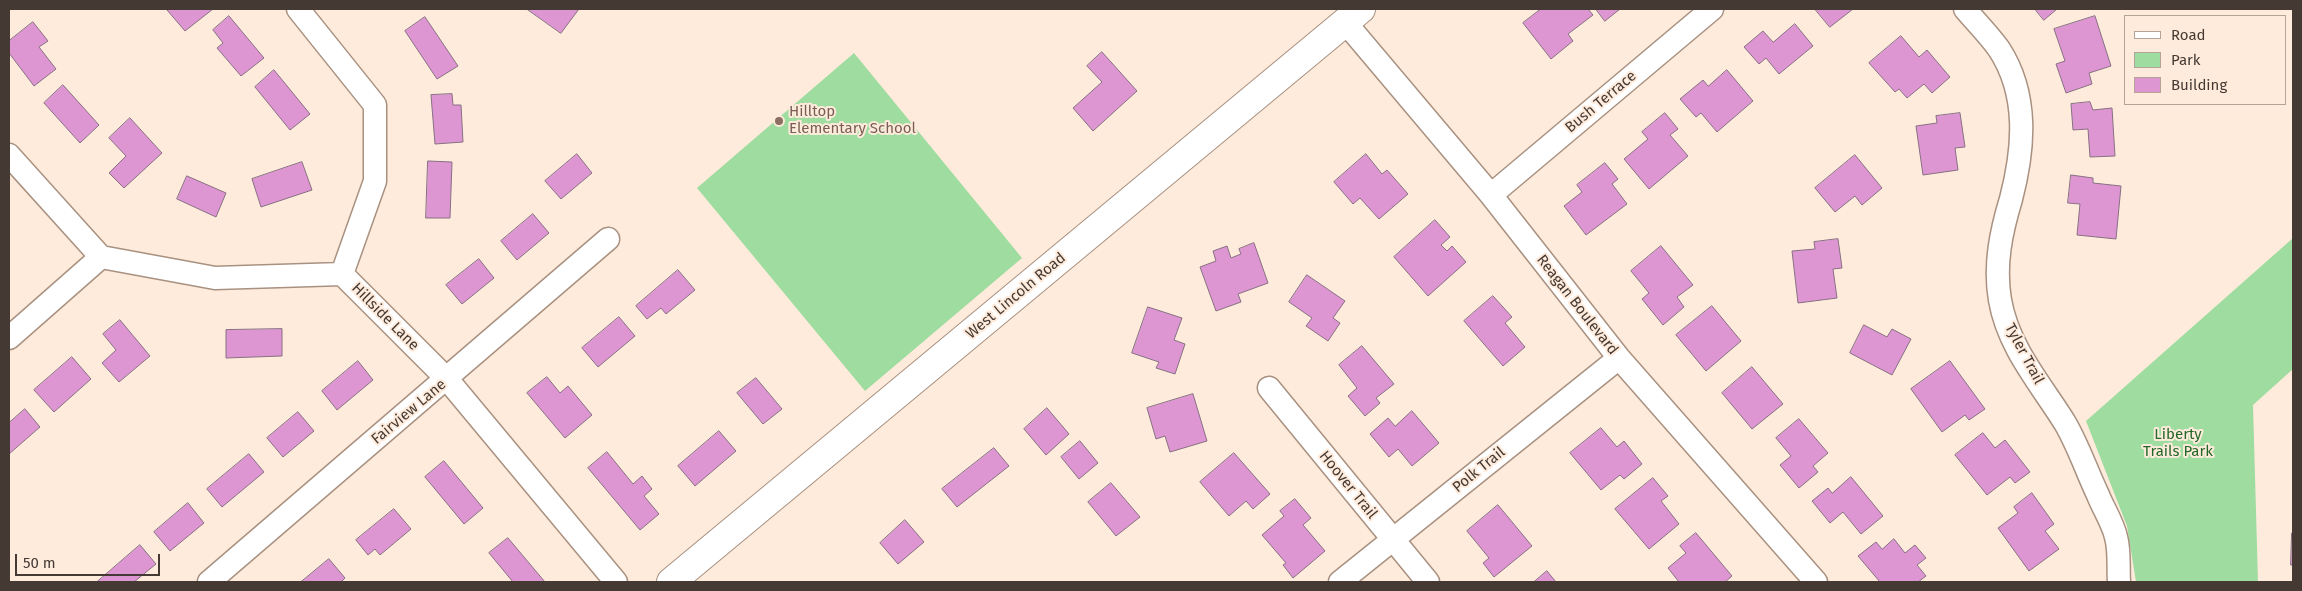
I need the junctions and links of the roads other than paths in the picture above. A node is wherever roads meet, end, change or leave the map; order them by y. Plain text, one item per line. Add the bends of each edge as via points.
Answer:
1 (298, 9) edge
2 (1712, 9) edge
3 (1965, 9) edge
4 (1353, 15) edge
5 (9, 156) edge
6 (1491, 195) junction
7 (608, 239) dead end
8 (101, 257) junction
9 (342, 274) junction
10 (9, 338) edge
11 (1619, 358) junction
12 (447, 380) junction
13 (1269, 388) dead end
14 (1392, 540) junction
15 (209, 582) edge
16 (616, 582) edge
17 (671, 582) edge
18 (1340, 582) edge
19 (1428, 582) edge
20 (1816, 582) edge
21 (2119, 582) edge

1 - 9 street via 375,104 375,182
2 - 6 street, Bush Terrace
3 - 21 street, Tyler Trail via 1999,49 2015,82 2020,102 2020,159 1997,263 2004,317 2024,360 2066,425 2116,537
4 - 6 street, Reagan Boulevard
4 - 17 street, West Lincoln Road
5 - 8 street
6 - 11 street, Reagan Boulevard
7 - 12 street, Fairview Lane
8 - 9 street, Hillside Lane via 215,278
8 - 10 street
9 - 12 street, Hillside Lane
11 - 14 street, Polk Trail
11 - 20 street, Reagan Boulevard
12 - 15 street, Fairview Lane
12 - 16 street, Hillside Lane
13 - 14 street, Hoover Trail
14 - 18 street, Polk Trail
14 - 19 street, Hoover Trail

